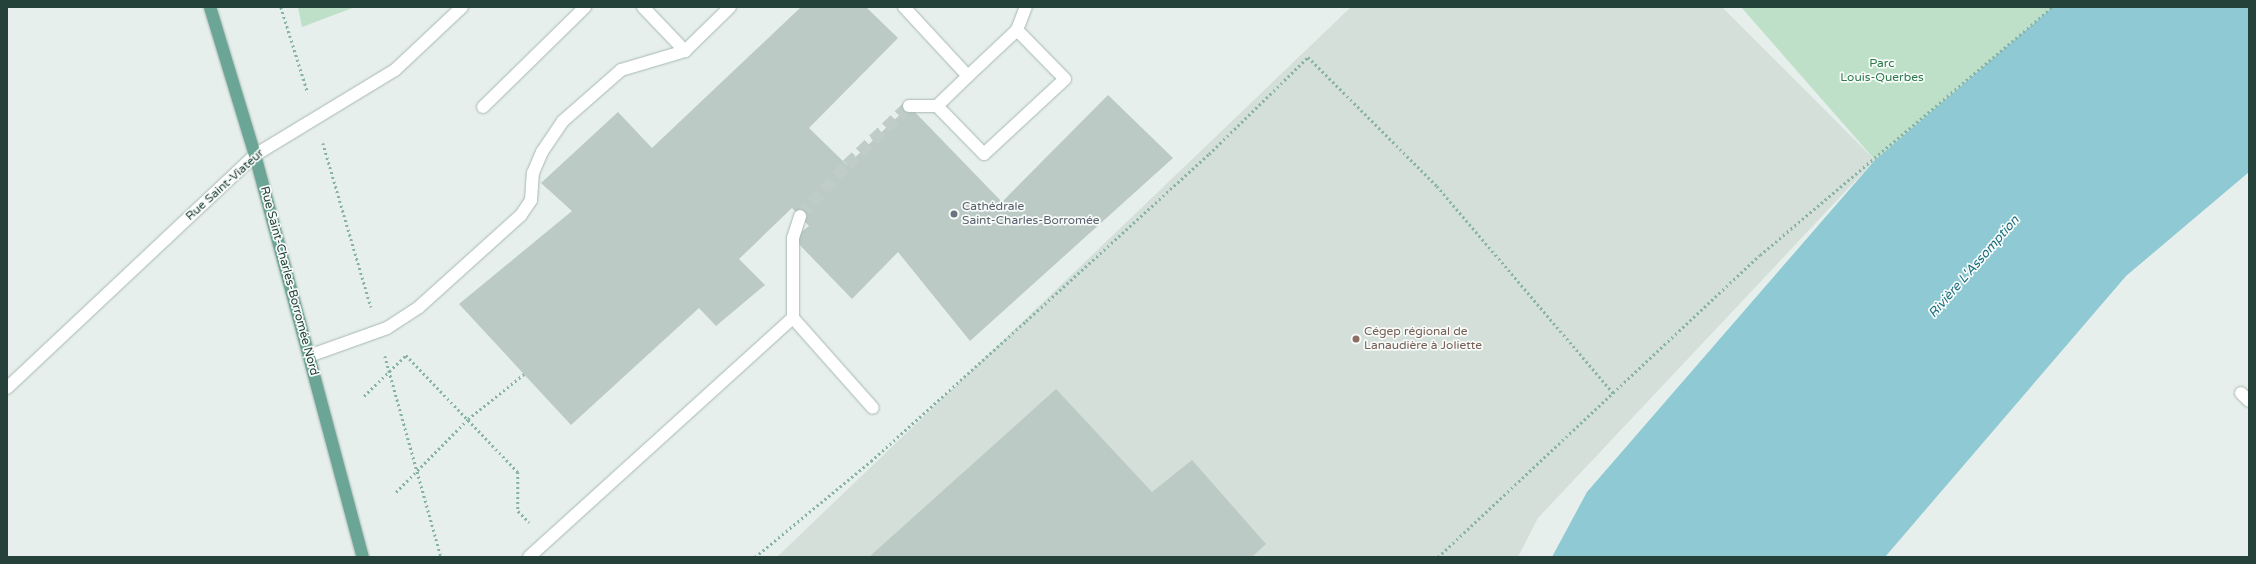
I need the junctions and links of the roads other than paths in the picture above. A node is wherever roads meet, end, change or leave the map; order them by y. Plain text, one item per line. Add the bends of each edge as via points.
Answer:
1 (210, 7) edge
2 (462, 7) edge
3 (585, 7) edge
4 (643, 7) edge
5 (730, 7) edge
6 (904, 7) edge
7 (1026, 7) edge
8 (1017, 30) junction
9 (685, 51) junction
10 (968, 76) junction
11 (909, 106) tunnel mouth
12 (937, 106) junction
13 (483, 107) dead end
14 (254, 155) junction
15 (800, 216) tunnel mouth
16 (792, 318) junction
17 (309, 356) junction
18 (7, 388) edge
19 (873, 408) dead end
20 (363, 557) edge
21 (529, 557) edge

1 - 14 main road, Rue Saint-Charles-Borromée Nord
2 - 14 street, Rue Saint-Viateur via 395,70
3 - 13 street
4 - 9 street
5 - 9 street
6 - 10 street
7 - 8 street
8 - 10 street
8 - 12 street via 1065,79 984,154
9 - 17 street via 621,70 563,121 542,152 533,173 531,200 521,214 419,307 378,331
10 - 12 street
11 - 12 street
14 - 17 main road, Rue Saint-Charles-Borromée Nord
14 - 18 street, Rue Saint-Viateur
15 - 16 street via 793,238
16 - 19 street
16 - 21 street
17 - 20 main road, Rue Saint-Charles-Borromée Nord

